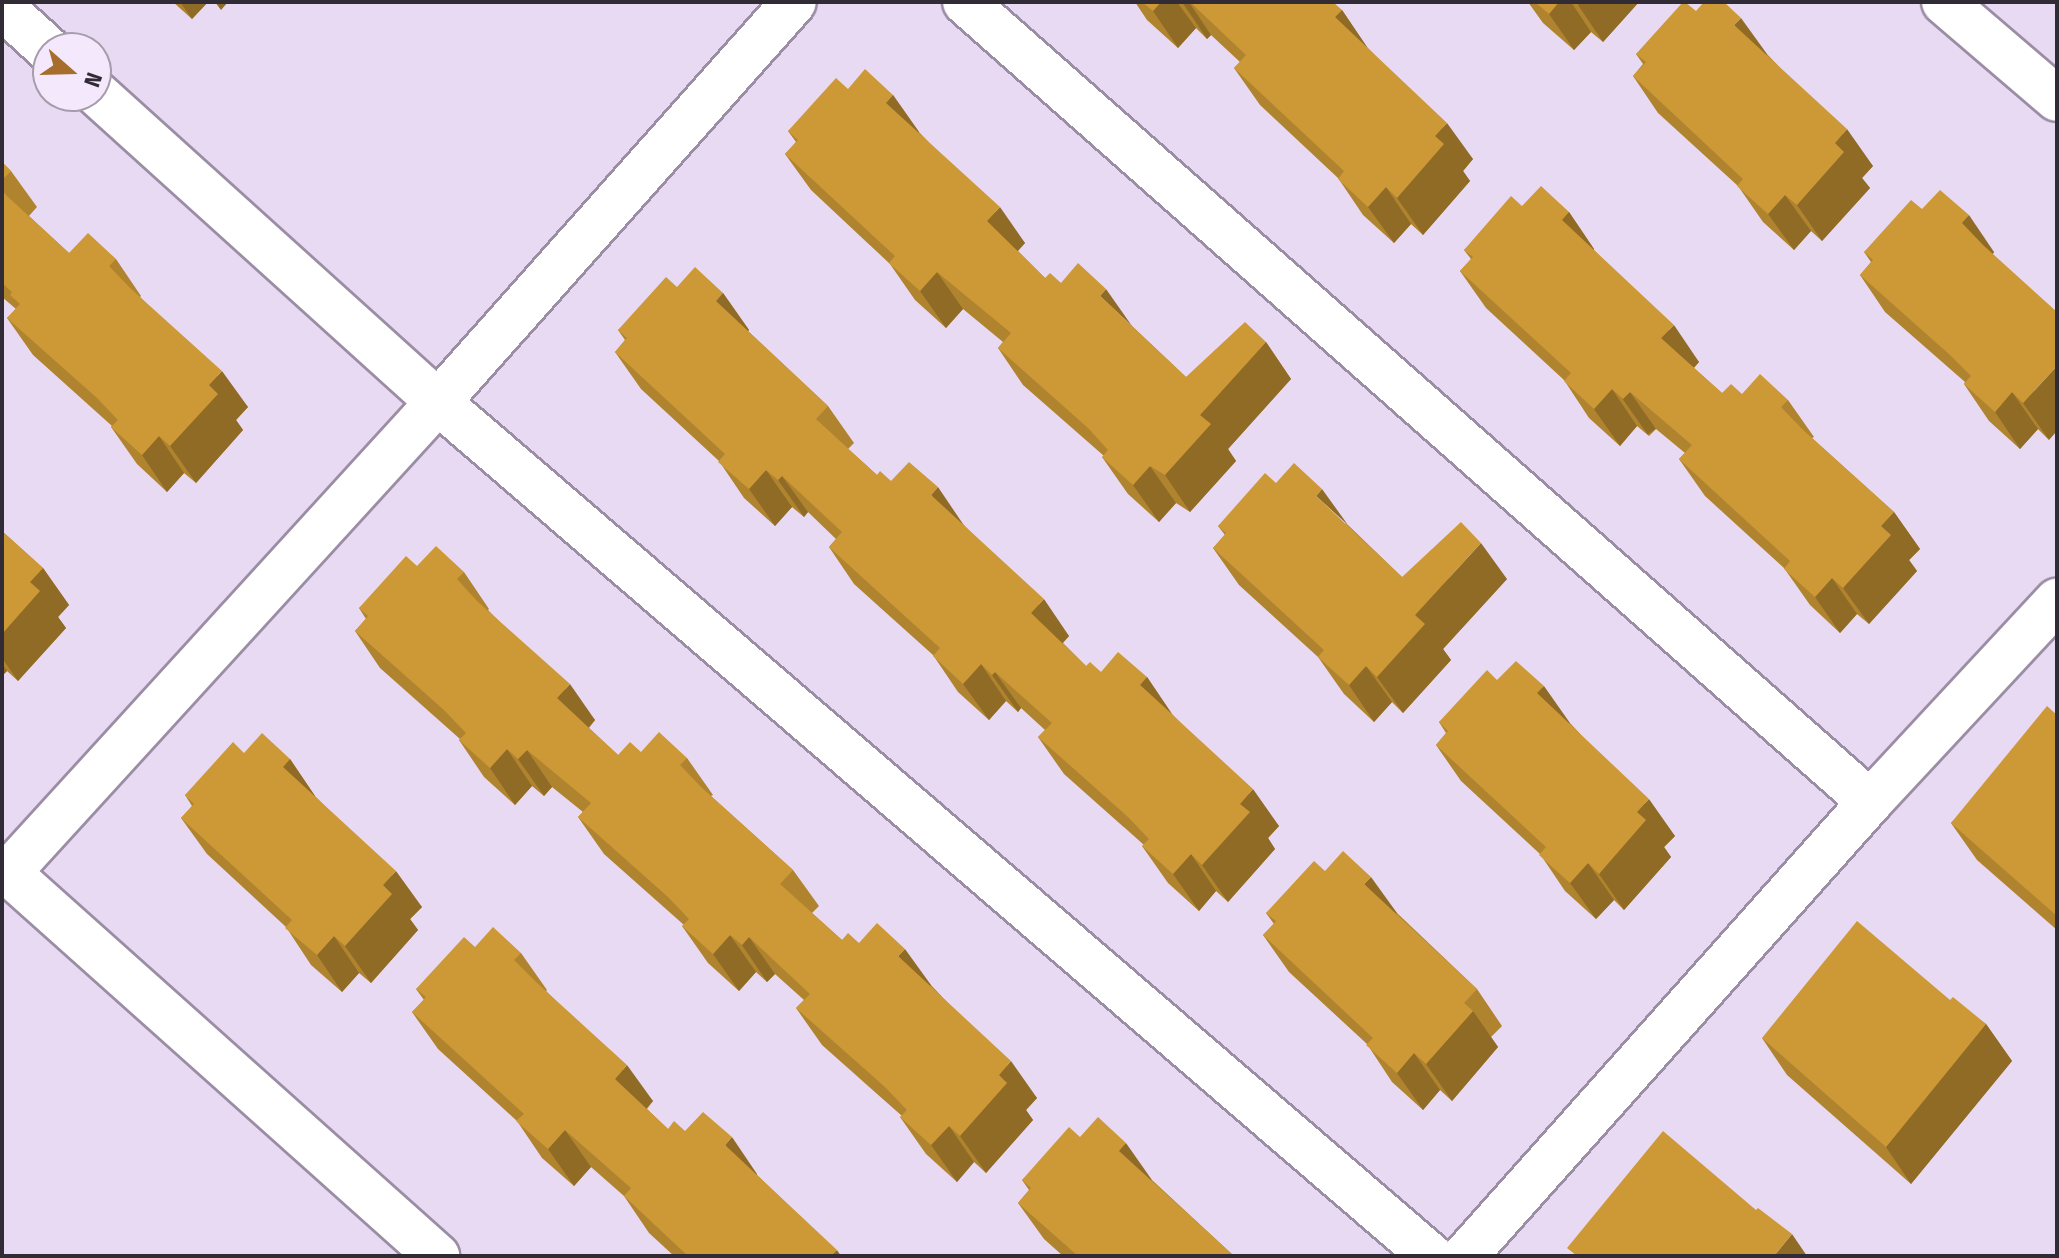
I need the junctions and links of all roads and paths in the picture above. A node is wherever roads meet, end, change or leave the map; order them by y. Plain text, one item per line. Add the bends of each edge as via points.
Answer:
1 (794, 2) edge
2 (965, 2) edge
3 (1944, 2) edge
4 (2, 7) edge
5 (32, 34) edge
6 (2057, 99) edge
7 (112, 107) edge
8 (438, 402) junction
9 (2057, 601) edge
10 (1870, 802) junction
11 (5, 870) edge
12 (437, 1256) edge
13 (1431, 1256) edge
14 (1465, 1256) edge

1 - 8 street
2 - 10 street
3 - 6 street
4 - 5 street
7 - 8 street
8 - 11 street
8 - 13 street
9 - 10 street
10 - 14 street
11 - 12 street

